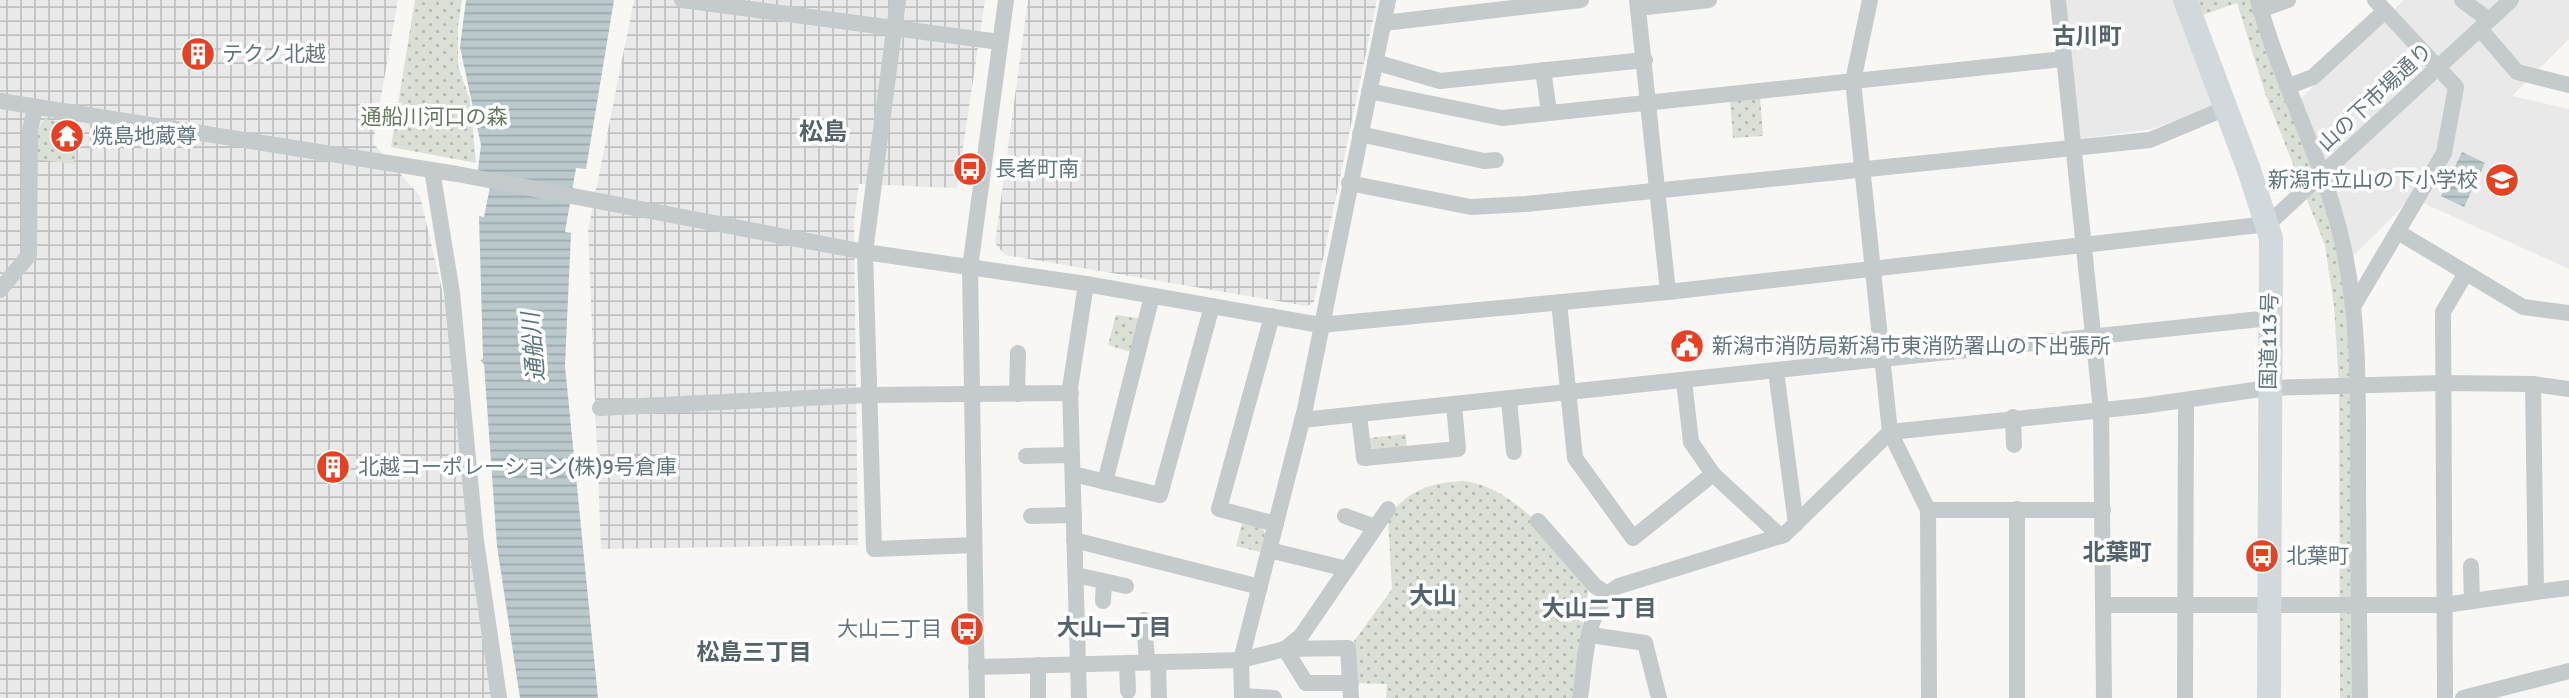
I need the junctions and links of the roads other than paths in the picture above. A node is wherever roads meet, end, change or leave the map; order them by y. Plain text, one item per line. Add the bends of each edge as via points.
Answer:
1 (682, 0) edge
2 (898, 0) edge
3 (1006, 0) edge
4 (1388, 0) edge
5 (1432, 0) edge
6 (1581, 0) edge
7 (1709, 0) edge
8 (1870, 0) edge
9 (2058, 0) edge
10 (2185, 0) edge
11 (2288, 0) edge
12 (2462, 0) edge
13 (2511, 0) edge
14 (1525, 3) edge
15 (1638, 4) edge
16 (2259, 5) edge
17 (2380, 5) edge
18 (1434, 17) junction
19 (1384, 23) junction
20 (2484, 24) junction
21 (894, 29) junction
22 (1000, 42) junction
23 (2063, 59) junction
24 (1645, 60) junction
25 (1375, 62) junction
26 (2438, 67) junction
27 (1543, 70) junction
28 (1853, 82) junction
29 (2569, 85) edge
30 (2287, 87) junction
31 (1369, 91) junction
32 (0, 102) edge
33 (1648, 102) junction
34 (35, 107) junction
35 (2226, 108) junction
36 (1549, 112) junction
37 (1360, 134) junction
38 (2074, 147) junction
39 (1496, 160) dead end
40 (1861, 169) junction
41 (432, 170) junction
42 (2323, 175) junction
43 (1349, 183) junction
44 (1658, 189) junction
45 (2267, 224) junction
46 (2398, 232) junction
47 (2084, 245) junction
48 (865, 252) junction
49 (970, 268) junction
50 (1872, 268) junction
51 (2466, 273) junction
52 (1086, 284) junction
53 (0, 290) edge
54 (1668, 292) junction
55 (1153, 296) junction
56 (1559, 302) junction
57 (2354, 305) junction
58 (1212, 306) junction
59 (2569, 313) edge
60 (1272, 316) junction
61 (2270, 318) junction
62 (1320, 325) junction
63 (2094, 335) junction
64 (1018, 353) dead end
65 (1882, 359) junction
66 (1776, 371) junction
67 (1684, 381) junction
68 (2442, 383) junction
69 (2533, 384) junction
70 (2358, 385) junction
71 (2268, 388) junction
72 (2569, 389) edge
73 (1071, 393) junction
74 (1567, 393) junction
75 (974, 394) junction
76 (1017, 394) junction
77 (868, 395) junction
78 (1509, 400) junction
79 (2186, 400) junction
80 (1454, 405) junction
81 (600, 408) dead end
82 (2101, 410) junction
83 (1359, 415) junction
84 (2013, 417) junction
85 (1302, 420) junction
86 (1891, 432) junction
87 (2014, 445) dead end
88 (1514, 452) dead end
89 (1072, 455) junction
90 (1026, 456) dead end
91 (1073, 474) junction
92 (1713, 474) junction
93 (1105, 482) junction
94 (1388, 509) dead end
95 (2018, 509) junction
96 (1928, 510) junction
97 (2103, 510) junction
98 (1074, 515) junction
99 (1031, 516) dead end
100 (1345, 516) dead end
101 (1538, 521) dead end
102 (1276, 524) junction
103 (1796, 524) junction
104 (1375, 527) junction
105 (1780, 536) junction
106 (1074, 540) junction
107 (974, 545) junction
108 (1269, 550) junction
109 (2471, 566) dead end
110 (1347, 569) junction
111 (1076, 575) junction
112 (1104, 582) junction
113 (1126, 586) dead end
114 (1260, 587) junction
115 (2569, 588) edge
116 (2536, 592) junction
117 (1606, 593) junction
118 (1103, 601) dead end
119 (2472, 601) junction
120 (2104, 605) junction
121 (2445, 605) junction
122 (2185, 606) junction
123 (2268, 606) junction
124 (2358, 606) junction
125 (1144, 620) dead end
126 (1591, 635) junction
127 (1285, 649) junction
128 (1241, 660) junction
129 (1152, 662) junction
130 (1127, 663) junction
131 (1078, 664) junction
132 (1038, 665) junction
133 (976, 667) junction
134 (2569, 671) edge
135 (1128, 691) dead end
136 (1351, 691) edge
137 (1242, 697) edge
138 (499, 698) edge
139 (977, 698) edge
140 (1038, 698) edge
141 (1079, 698) edge
142 (1159, 698) edge
143 (1273, 698) edge
144 (1580, 698) edge
145 (1659, 698) edge
146 (1929, 698) edge
147 (2017, 698) edge
148 (2104, 698) edge
149 (2185, 698) edge
150 (2269, 698) edge
151 (2360, 698) edge
152 (2445, 698) edge
153 (2463, 698) edge

1 - 21 street
2 - 21 street
3 - 22 street
4 - 19 street
5 - 18 street
6 - 14 street
7 - 15 street
8 - 28 street
9 - 23 street
10 - 35 highway, 国道113号
11 - 16 street
12 - 20 street
13 - 20 street, 山の下市場通り
14 - 18 street
15 - 24 street
16 - 30 street
17 - 26 street
17 - 30 street via 2313,77
18 - 19 street
19 - 25 street
20 - 26 street, 山の下市場通り
20 - 29 street via 2517,72
21 - 22 street
21 - 48 street
22 - 49 street
23 - 28 street
23 - 38 street
24 - 27 street
24 - 33 street
25 - 27 street via 1440,81
25 - 31 street
26 - 42 street, 山の下市場通り
26 - 46 street via 2456,87 2444,153
27 - 36 street
28 - 33 street
28 - 40 street
30 - 42 street
31 - 36 street via 1502,118
31 - 37 street
32 - 34 street
33 - 36 street
33 - 44 street
34 - 41 street
34 - 53 street via 30,130 29,255
35 - 38 street via 2150,140
35 - 45 highway, 国道113号
37 - 39 street
37 - 43 street
38 - 40 street
38 - 47 street
40 - 44 street
40 - 50 street
41 - 48 street
41 - 138 street via 452,293 476,541
42 - 45 street, 山の下市場通り
42 - 57 street
43 - 44 street via 1471,207
43 - 62 street
44 - 54 street
45 - 47 street
45 - 61 highway, 国道113号 via 2271,238
46 - 51 street
46 - 57 street
47 - 50 street
47 - 63 street
48 - 49 street
48 - 77 street
49 - 52 street
49 - 75 street
50 - 54 street
50 - 65 street
51 - 59 street via 2523,307
51 - 68 street via 2443,312
52 - 55 street
52 - 73 street
54 - 56 street
55 - 58 street
55 - 93 street
56 - 62 street
56 - 74 street
57 - 70 street
58 - 60 street
58 - 93 street via 1160,495
60 - 62 street
60 - 102 street via 1219,509
61 - 63 street
61 - 71 highway, 国道113号
62 - 85 street
63 - 65 street
63 - 82 street
64 - 76 street
65 - 66 street
65 - 86 street
66 - 67 street
66 - 103 street
67 - 74 street
67 - 92 street via 1691,442
68 - 69 street
68 - 70 street
68 - 121 street
69 - 72 street
69 - 116 street
70 - 71 street
70 - 124 street
71 - 79 street
71 - 123 highway, 国道113号
73 - 76 street
73 - 89 street
74 - 78 street
74 - 92 street via 1575,458 1633,538
75 - 76 street
75 - 77 street
75 - 107 street
77 - 81 street
77 - 107 street via 874,549
78 - 80 street
78 - 88 street
79 - 82 street
79 - 122 street
80 - 83 street
80 - 83 street via 1458,449 1364,458
82 - 84 street
82 - 97 street
83 - 85 street
84 - 86 street
84 - 87 street
85 - 102 street
86 - 96 street
86 - 103 street
89 - 90 street
89 - 91 street
91 - 93 street
91 - 98 street
92 - 105 street
94 - 104 street
95 - 96 street
95 - 97 street
95 - 147 street
96 - 146 street
97 - 120 street
98 - 99 street
98 - 106 street
100 - 104 street
101 - 117 street
102 - 108 street
103 - 105 street
104 - 110 street
105 - 117 street
106 - 111 street
106 - 114 street
107 - 133 street
108 - 110 street
108 - 114 street
109 - 119 street
110 - 127 street via 1301,636
111 - 112 street
111 - 131 street
112 - 113 street
112 - 118 street
114 - 128 street
115 - 116 street
116 - 119 street
117 - 126 street via 1594,615
119 - 121 street
120 - 122 street
120 - 148 street
121 - 124 street
121 - 152 street
122 - 123 street
122 - 149 street
123 - 124 street
123 - 150 highway, 国道113号
124 - 151 street
125 - 129 street
126 - 144 street
126 - 145 street via 1645,643
127 - 128 street
127 - 136 street via 1306,683
127 - 136 street via 1348,648
128 - 129 street
128 - 137 street
129 - 130 street
129 - 142 street
130 - 131 street
130 - 135 street
131 - 132 street
131 - 141 street
132 - 133 street
132 - 140 street
133 - 139 street
134 - 153 street
137 - 143 street

